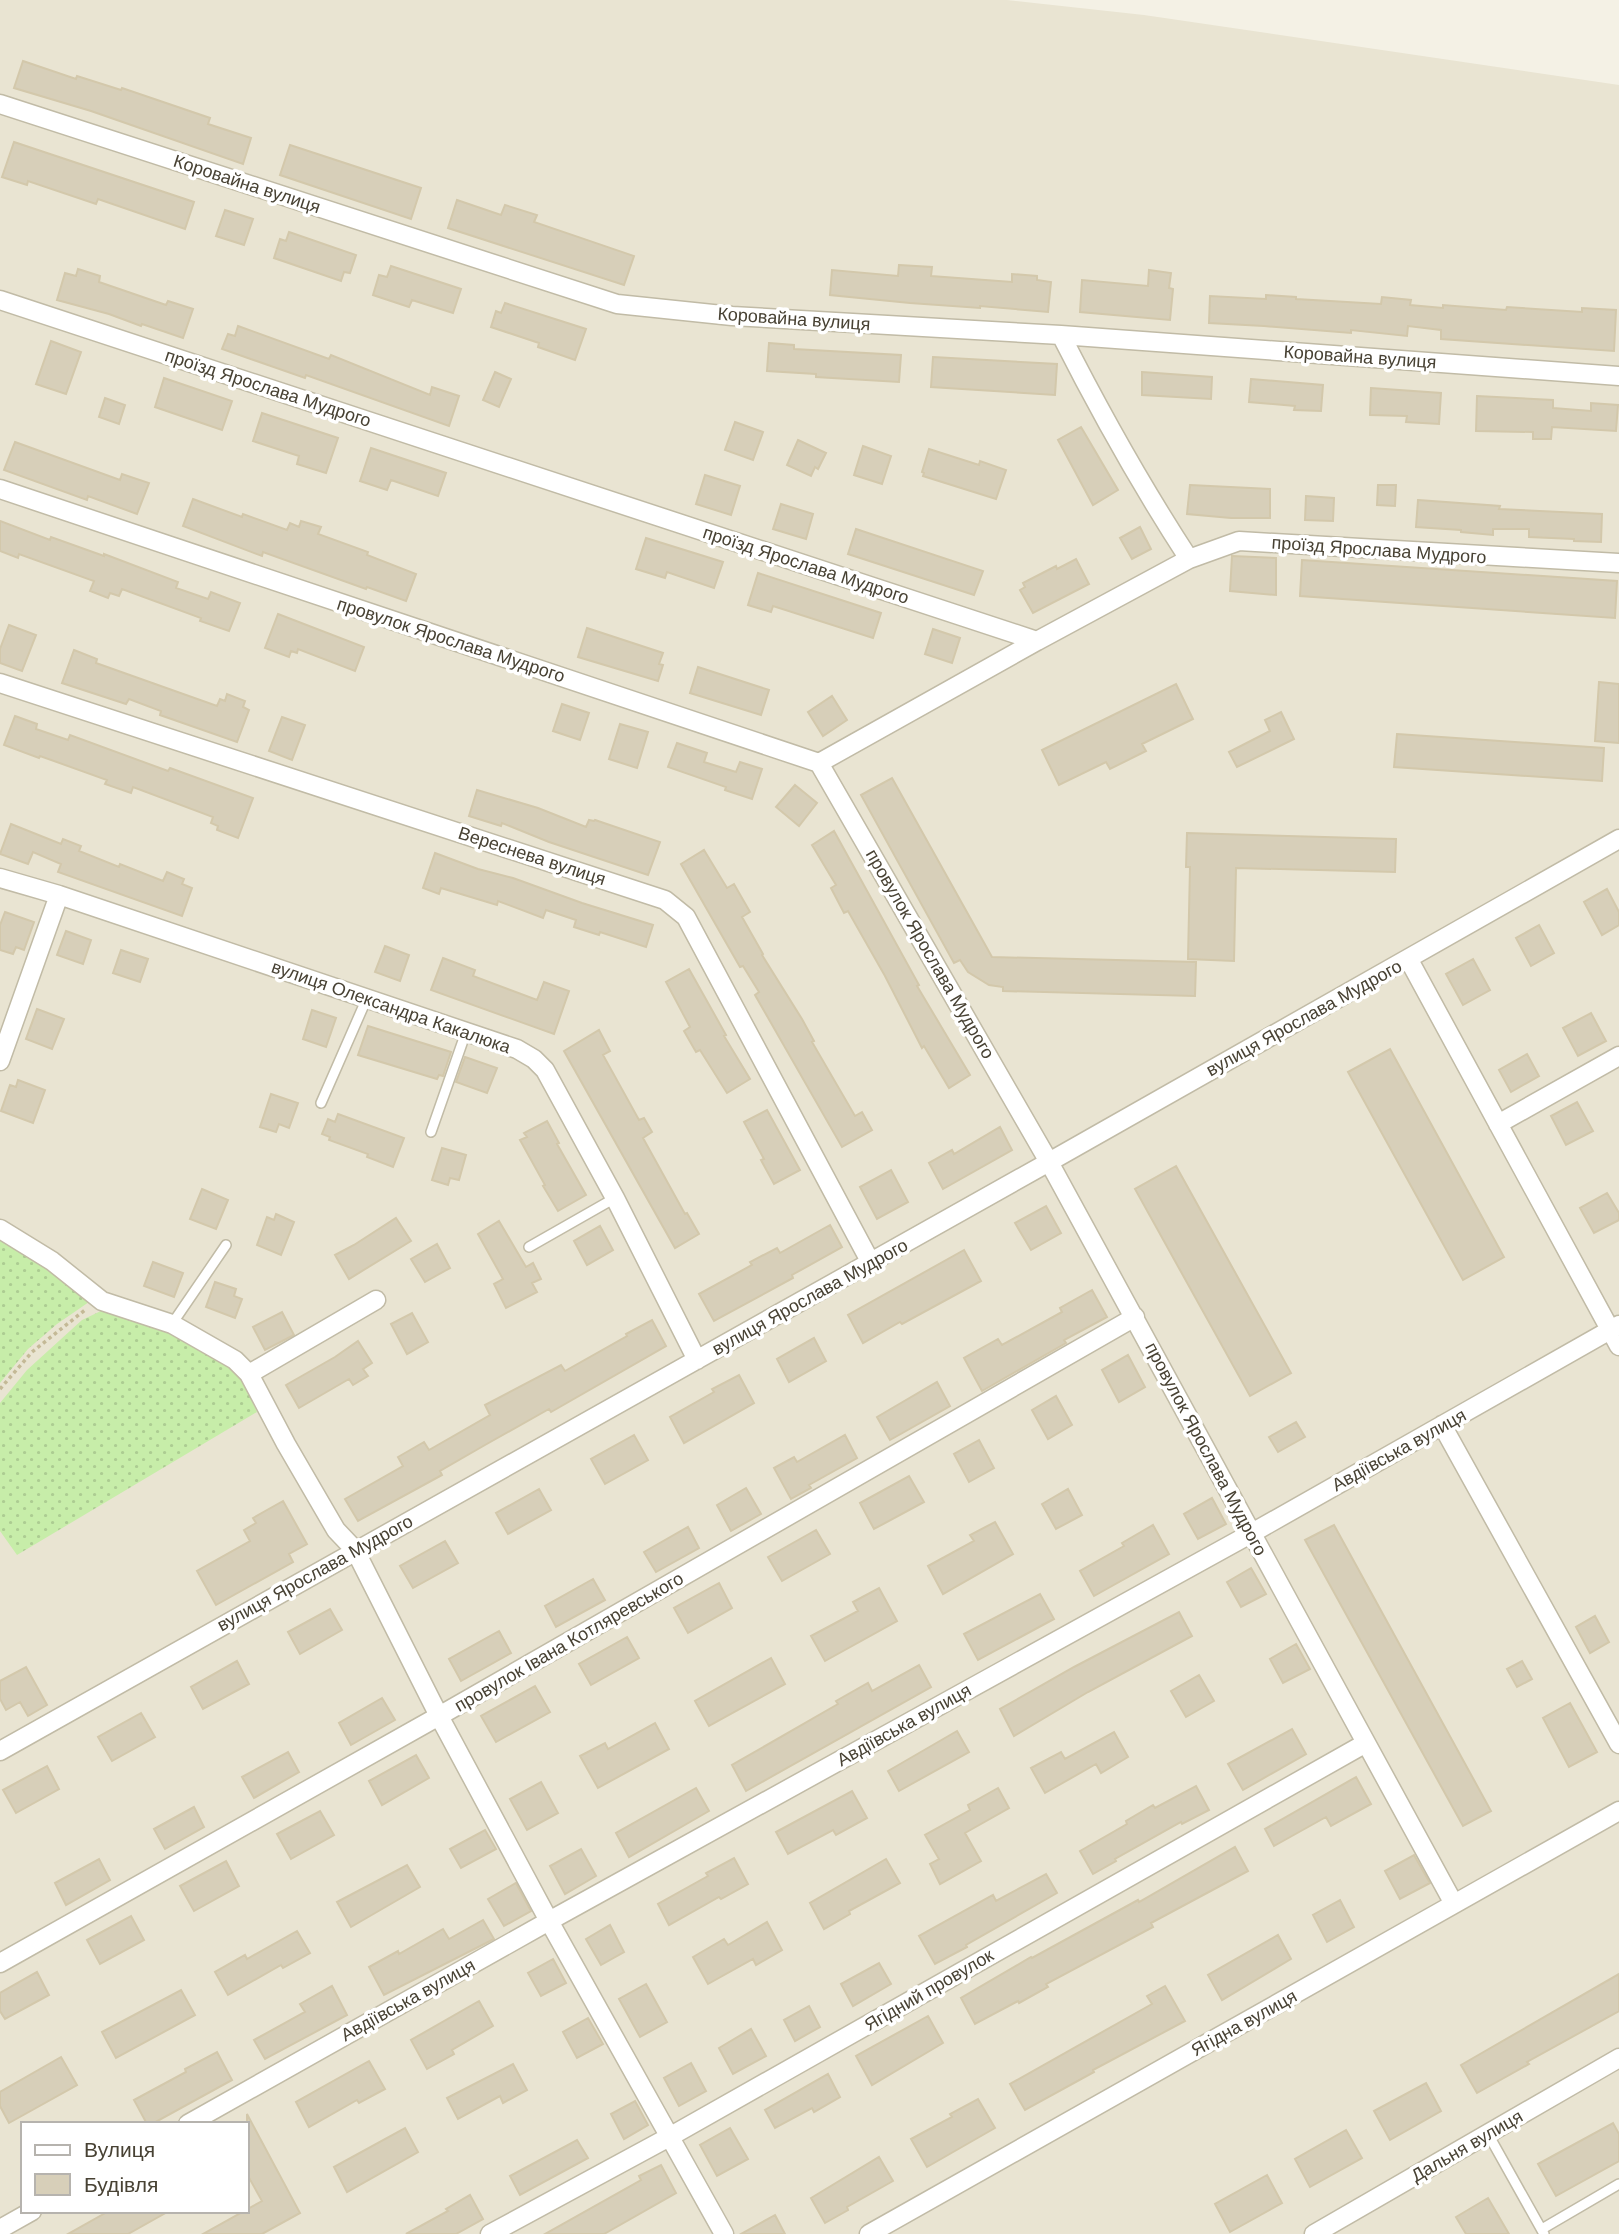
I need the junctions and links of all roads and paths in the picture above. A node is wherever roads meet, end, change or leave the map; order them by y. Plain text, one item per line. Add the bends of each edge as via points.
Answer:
1 (0, 104) edge
2 (0, 300) edge
3 (1061, 335) junction
4 (1619, 376) edge
5 (0, 489) edge
6 (1189, 559) junction
7 (1619, 564) edge
8 (1037, 641) junction
9 (0, 683) edge
10 (819, 763) junction
11 (1619, 839) edge
12 (0, 878) edge
13 (59, 895) junction
14 (1409, 960) junction
15 (366, 998) junction
16 (466, 1032) junction
17 (1619, 1056) edge
18 (0, 1061) edge
19 (321, 1103) dead end
20 (1498, 1124) junction
21 (431, 1132) dead end
22 (1049, 1162) junction
23 (615, 1198) junction
24 (0, 1229) edge
25 (226, 1245) dead end
26 (529, 1247) dead end
27 (871, 1263) junction
28 (376, 1300) dead end
29 (102, 1301) junction
30 (1135, 1317) junction
31 (172, 1324) junction
32 (1616, 1334) edge
33 (697, 1360) junction
34 (249, 1374) junction
35 (0, 1389) edge
36 (1442, 1425) junction
37 (1252, 1533) junction
38 (355, 1550) junction
39 (439, 1716) junction
40 (1366, 1743) junction
41 (1619, 1744) edge
42 (0, 1751) edge
43 (1619, 1811) edge
44 (1454, 1904) junction
45 (549, 1921) junction
46 (0, 1962) edge
47 (1619, 2058) edge
48 (192, 2122) edge
49 (1488, 2134) junction
50 (671, 2136) junction
51 (1619, 2183) edge
52 (28, 2213) edge
53 (0, 2229) edge
54 (1543, 2232) edge
55 (490, 2234) edge
56 (724, 2234) edge
57 (869, 2234) edge
58 (1314, 2234) edge

1 - 3 street, Коровайна вулиця via 617,304 732,316
2 - 8 street, проїзд Ярослава Мудрого
3 - 4 street, Коровайна вулиця
3 - 6 street via 1098,409
5 - 10 street, провулок Ярослава Мудрого
6 - 7 street, проїзд Ярослава Мудрого via 1239,541
6 - 8 street, проїзд Ярослава Мудрого
8 - 10 street
9 - 27 street, Вереснева вулиця via 665,900 686,917
10 - 22 street, провулок Ярослава Мудрого
11 - 14 street, вулиця Ярослава Мудрого
12 - 13 street, вулиця Олександра Какалюка
13 - 15 street, вулиця Олександра Какалюка
13 - 18 street
14 - 20 street
14 - 22 street, вулиця Ярослава Мудрого
15 - 16 street, вулиця Олександра Какалюка
15 - 19 lane
16 - 21 lane
16 - 23 street, вулиця Олександра Какалюка via 517,1049 545,1070
17 - 20 street
20 - 32 street
22 - 27 street, вулиця Ярослава Мудрого
22 - 30 street, провулок Ярослава Мудрого
23 - 26 lane
23 - 33 street, вулиця Олександра Какалюка
24 - 29 street via 52,1261
25 - 31 lane
27 - 33 street, вулиця Ярослава Мудрого
28 - 34 street
29 - 31 street
29 - 35 path via 32,1352
30 - 37 street, провулок Ярослава Мудрого
30 - 39 street, провулок Івана Котляревського
31 - 34 street via 235,1360
32 - 36 street, Авдіївська вулиця
33 - 38 street, вулиця Ярослава Мудрого
34 - 38 street via 336,1530
36 - 37 street, Авдіївська вулиця
36 - 41 street
37 - 40 street, провулок Ярослава Мудрого
37 - 45 street, Авдіївська вулиця
38 - 39 street
38 - 42 street, вулиця Ярослава Мудрого
39 - 45 street
39 - 46 street, провулок Івана Котляревського
40 - 44 street, провулок Ярослава Мудрого
40 - 50 street, Ягідний провулок
43 - 44 street, Ягідна вулиця
44 - 57 street, Ягідна вулиця
45 - 48 street, Авдіївська вулиця
45 - 50 street
47 - 49 street, Дальня вулиця
49 - 54 lane
49 - 58 street, Дальня вулиця
50 - 55 street, Ягідний провулок
50 - 56 street
51 - 54 lane
52 - 53 street

